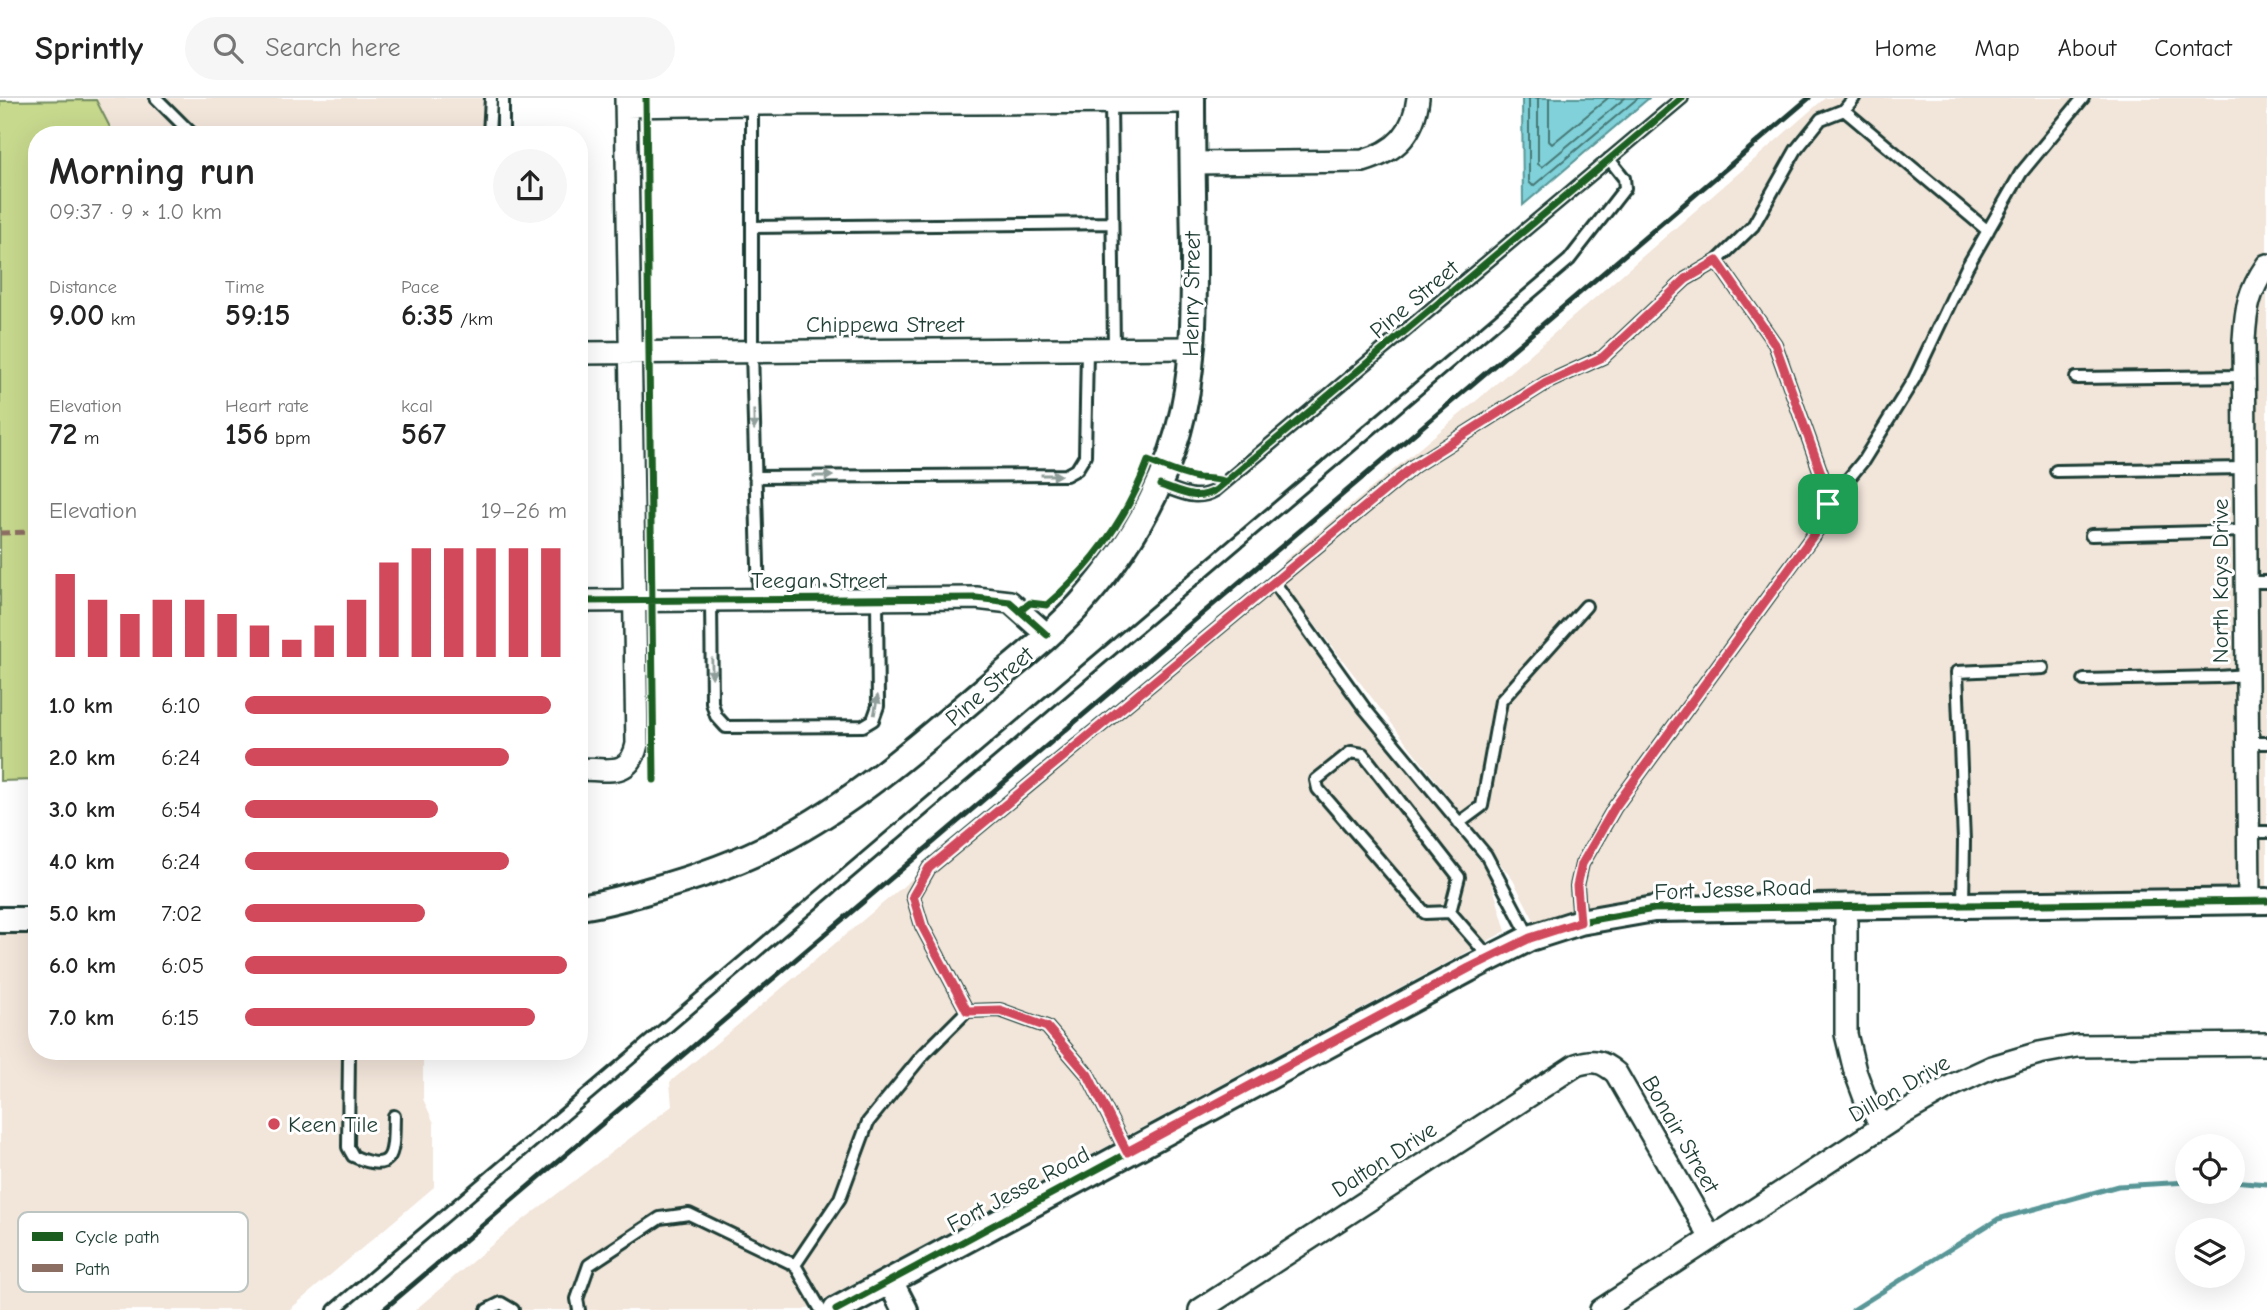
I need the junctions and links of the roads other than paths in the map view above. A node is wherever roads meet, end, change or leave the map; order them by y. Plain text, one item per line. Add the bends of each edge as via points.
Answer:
1 (156, 98) edge
2 (491, 98) edge
3 (503, 98) edge
4 (1418, 98) edge
5 (1682, 98) edge
6 (1854, 98) edge
7 (2083, 98) edge
8 (1111, 100) edge
9 (1192, 100) edge
10 (752, 101) edge
11 (626, 102) edge
12 (1844, 110) junction
13 (184, 126) edge
14 (489, 126) edge
15 (503, 126) edge
16 (1609, 159) junction
17 (1192, 163) junction
18 (1112, 223) junction
19 (753, 227) junction
20 (1988, 231) junction
21 (1717, 261) junction
22 (2267, 265) edge
23 (1114, 348) junction
24 (1191, 348) junction
25 (1087, 350) junction
26 (752, 351) junction
27 (588, 353) edge
28 (631, 353) junction
29 (2244, 376) junction
30 (2076, 378) dead end
31 (2245, 468) junction
32 (2056, 471) dead end
33 (755, 477) junction
34 (1160, 485) junction
35 (1828, 504) junction
36 (2246, 531) junction
37 (2091, 535) dead end
38 (1274, 582) junction
39 (2257, 582) edge
40 (877, 599) junction
41 (633, 600) junction
42 (711, 600) junction
43 (759, 600) junction
44 (588, 601) edge
45 (1586, 606) dead end
46 (1047, 635) junction
47 (2043, 668) dead end
48 (2247, 674) junction
49 (2084, 680) dead end
50 (2257, 743) edge
51 (588, 769) edge
52 (1459, 823) junction
53 (2257, 832) edge
54 (2258, 901) edge
55 (1846, 905) junction
56 (1963, 905) junction
57 (588, 906) edge
58 (1450, 912) junction
59 (0, 920) edge
60 (28, 920) edge
61 (1580, 922) junction
62 (1530, 938) junction
63 (1490, 958) junction
64 (967, 1011) junction
65 (2267, 1044) edge
66 (349, 1060) edge
67 (1600, 1062) joint
68 (394, 1116) dead end
69 (1882, 1126) junction
70 (1127, 1152) junction
71 (1711, 1238) junction
72 (795, 1265) junction
73 (890, 1281) junction
74 (334, 1310) edge
75 (487, 1310) edge
76 (513, 1310) edge
77 (579, 1310) edge
78 (821, 1310) edge
79 (836, 1310) edge
80 (905, 1310) edge
81 (1200, 1310) edge
82 (1601, 1310) edge

1 - 13 lane
2 - 14 lane
3 - 15 lane
4 - 17 street via 1408,132 1380,156 1363,161
5 - 16 lane, Pine Street
6 - 12 lane
7 - 20 lane via 2021,173
8 - 9 street
8 - 10 street
8 - 18 lane
9 - 17 street, Henry Street
10 - 11 street
10 - 19 lane
11 - 28 street
12 - 20 lane
12 - 21 lane via 1821,119 1796,150 1754,226
16 - 34 lane, Pine Street via 1216,490 1195,496
16 - 74 lane via 1624,178 1625,188 1569,260
17 - 24 street, Henry Street
18 - 19 lane
18 - 23 lane
19 - 26 lane
20 - 35 lane via 1914,379 1863,461
21 - 35 lane via 1775,344 1818,462
21 - 38 lane via 1686,279 1603,357 1546,383 1414,466
22 - 29 street, North Kays Drive via 2246,304
23 - 24 street, Chippewa Street
23 - 25 street, Chippewa Street
24 - 34 street, Henry Street via 1178,431
25 - 26 street, Chippewa Street
33 -> 25 lane via 1066,475 1077,469 1085,456
26 - 28 street, Chippewa Street
26 -> 33 lane
27 - 28 street, Chippewa Street
28 - 41 street
29 - 30 lane
29 - 31 street, North Kays Drive
31 - 32 lane
31 - 36 street, North Kays Drive
33 - 43 lane
34 - 46 street, Pine Street via 1117,559
35 - 61 lane via 1820,526 1615,807 1582,864 1577,886
36 - 37 lane
36 - 39 street, North Kays Drive
38 - 52 lane via 1365,709
38 - 64 lane via 929,868 913,896 922,926
39 - 48 street, North Kays Drive
42 -> 40 lane via 712,703 726,727 863,726 873,720 878,706
40 - 43 street, Teegan Street
40 - 46 street, Teegan Street via 1010,602
41 - 42 street, Teegan Street
41 - 44 street, Teegan Street
41 - 51 street via 635,753 621,768
42 - 43 street, Teegan Street
45 - 52 lane via 1502,701 1482,806
46 - 57 street, Pine Street via 873,782 779,842 678,883
47 - 56 lane via 1957,672
48 - 49 lane
48 - 50 street, North Kays Drive
50 - 53 street, North Kays Drive
52 - 62 lane via 1486,855
53 - 54 street, North Kays Drive
54 - 56 street, Fort Jesse Road
55 - 56 street, Fort Jesse Road
55 - 61 street, Fort Jesse Road via 1654,909
55 - 69 street via 1846,1034 1865,1098
58 - 58 lane via 1425,913 1318,789 1317,780 1351,752 1363,754 1459,877
58 - 63 lane
59 - 60 street
61 - 62 street, Fort Jesse Road
62 - 63 street, Fort Jesse Road
63 - 70 street, Fort Jesse Road
64 - 70 lane via 1000,1010 1047,1027 1088,1075
64 - 72 lane via 922,1056 868,1122 840,1198
65 - 69 street, Dillon Drive via 2114,1044 2039,1053 1953,1085
66 - 68 lane via 348,1147 353,1156 373,1162 390,1158
67 - 71 street, Bonair Street via 1616,1073
67 - 81 street, Dalton Drive via 1576,1065
69 - 71 street, Dillon Drive
70 - 73 street, Fort Jesse Road
71 - 82 street, Dillon Drive
72 - 77 lane via 690,1214 660,1218 589,1265 577,1299
72 - 78 lane
73 - 79 street, Fort Jesse Road
73 - 80 street
75 - 76 lane via 501,1303

